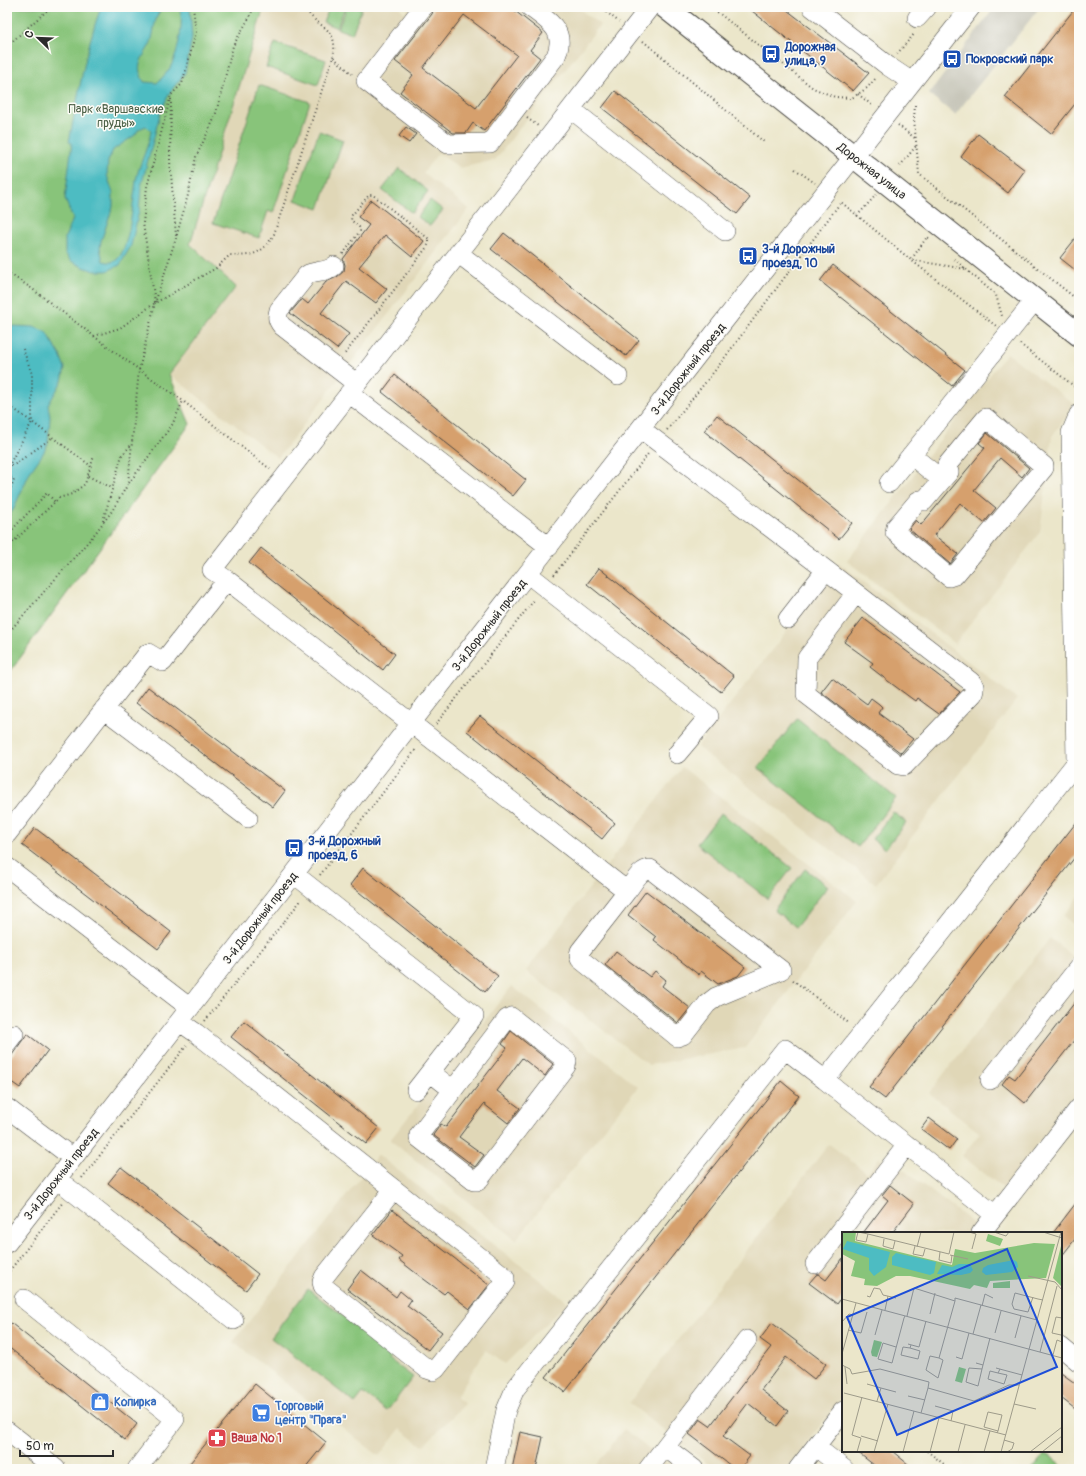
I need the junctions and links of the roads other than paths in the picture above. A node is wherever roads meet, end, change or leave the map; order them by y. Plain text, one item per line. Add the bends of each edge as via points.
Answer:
1 (423, 7) edge
2 (530, 7) edge
3 (650, 7) edge
4 (665, 7) edge
5 (812, 7) edge
6 (971, 7) edge
7 (912, 82) junction
8 (571, 109) junction
9 (854, 156) junction
10 (725, 231) dead end
11 (458, 253) junction
12 (334, 266) road end
13 (1035, 300) junction
14 (1079, 335) edge
15 (618, 376) dead end
16 (353, 388) junction
17 (1079, 414) edge
18 (642, 429) junction
19 (911, 455) junction
20 (942, 480) junction
21 (889, 483) dead end
22 (549, 547) junction
23 (826, 570) junction
24 (528, 574) junction
25 (227, 580) junction
26 (856, 593) junction
27 (788, 619) dead end
28 (104, 709) junction
29 (412, 723) junction
30 (677, 754) dead end
31 (248, 818) dead end
32 (7, 834) edge
33 (7, 867) edge
34 (294, 874) junction
35 (627, 891) junction
36 (1079, 967) edge
37 (185, 1015) junction
38 (430, 1072) junction
39 (825, 1080) junction
40 (990, 1080) dead end
41 (416, 1090) dead end
42 (453, 1090) junction
43 (7, 1108) edge
44 (1079, 1108) edge
45 (906, 1145) junction
46 (73, 1158) junction
47 (57, 1178) junction
48 (394, 1189) junction
49 (996, 1215) junction
50 (982, 1232) edge
51 (7, 1242) edge
52 (815, 1264) dead end
53 (24, 1298) dead end
54 (234, 1320) dead end
55 (747, 1340) dead end
56 (1062, 1348) edge
57 (1079, 1362) edge
58 (842, 1412) edge
59 (7, 1430) edge
60 (665, 1447) junction
61 (816, 1447) junction
62 (56, 1469) edge
63 (137, 1469) edge
64 (494, 1469) edge
65 (648, 1469) edge
66 (694, 1469) edge
67 (798, 1469) edge
68 (844, 1469) edge

1 - 2 street via 366,81 448,144 490,143 556,56 560,47 559,34 552,23
3 - 8 street
4 - 9 main road, Дорожная улица
5 - 7 street
6 - 7 street, 3-й Дорожный проезд
7 - 9 street, 3-й Дорожный проезд
8 - 10 street
8 - 11 street
9 - 13 main road, Дорожная улица
9 - 18 street, 3-й Дорожный проезд
11 - 15 street
11 - 16 street
12 - 16 street via 307,275 277,316 282,326 335,367
13 - 14 main road, Дорожная улица
13 - 19 street
16 - 22 street
16 - 25 street via 212,570
17 - 39 street via 1071,434 1076,763
18 - 22 street, 3-й Дорожный проезд
18 - 23 street
19 - 20 street
19 - 21 street
20 - 20 street via 924,502 918,501 895,530 896,534 946,575 952,577 1044,466 986,418 947,465 949,472
22 - 24 street, 3-й Дорожный проезд
23 - 26 street
23 - 27 street
24 - 29 street, 3-й Дорожный проезд
24 - 30 street via 710,716
25 - 28 street via 163,662 148,653
25 - 29 street
26 - 26 street via 975,687 973,694 904,766 898,765 806,694 806,658
28 - 31 street
28 - 32 street
29 - 34 street, 3-й Дорожный проезд
29 - 35 street
33 - 37 street
34 - 37 street, 3-й Дорожный проезд
34 - 38 street via 474,1016
35 - 35 street via 642,872 650,869 781,970 716,997 707,1004 683,1035 678,1037 580,959 580,951
36 - 40 street
37 - 46 street, 3-й Дорожный проезд
37 - 48 street via 196,1033
38 - 41 street
38 - 42 street
39 - 45 street
39 - 64 street via 785,1049 516,1389 506,1410
42 - 42 street via 509,1018 567,1061 566,1066 478,1181 474,1181 419,1138
43 - 46 street
44 - 49 street
45 - 49 street
45 - 52 street
46 - 47 street, 3-й Дорожный проезд
47 - 51 street, 3-й Дорожный проезд
47 - 54 street
48 - 48 street via 322,1282 323,1286 427,1369 433,1371 505,1282 505,1278
49 - 50 street
53 - 63 street via 175,1419
55 - 60 street
56 - 57 street
58 - 61 street
59 - 62 street
60 - 65 street
60 - 66 street
61 - 67 street
61 - 68 street

